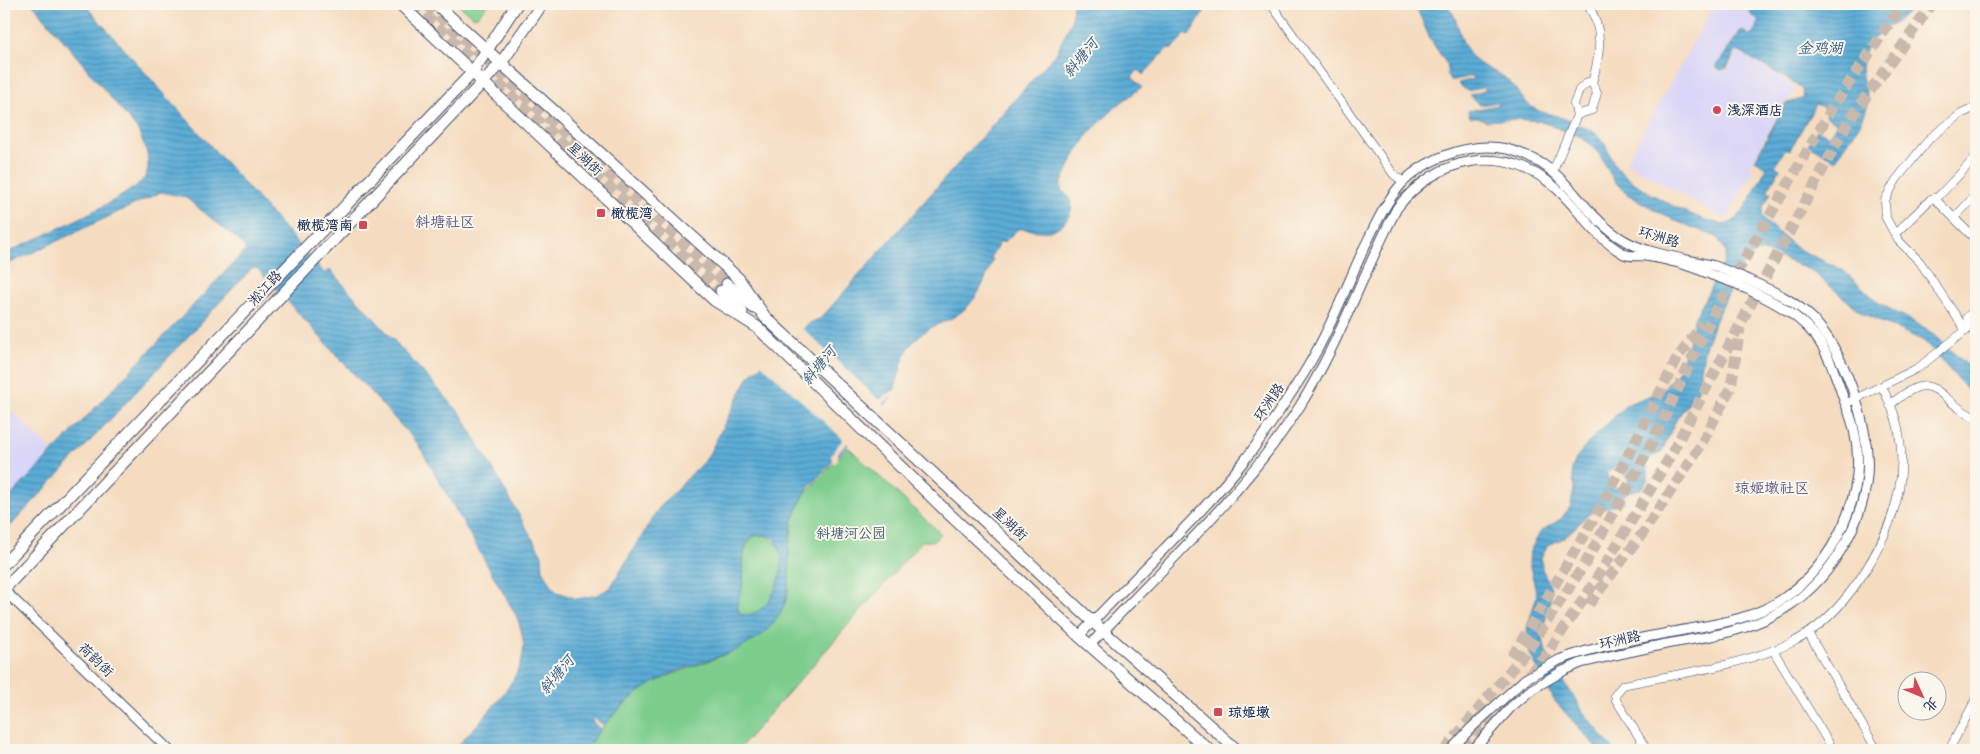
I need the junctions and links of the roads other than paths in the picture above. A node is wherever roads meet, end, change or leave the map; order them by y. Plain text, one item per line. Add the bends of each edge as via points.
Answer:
1 (400, 4) edge
2 (436, 4) edge
3 (517, 4) edge
4 (542, 4) edge
5 (1587, 4) edge
6 (1273, 7) dead end
7 (487, 50) junction
8 (501, 63) junction
9 (472, 74) junction
10 (482, 83) junction
11 (1592, 83) junction
12 (1976, 107) edge
13 (1576, 117) junction
14 (1976, 157) edge
15 (1552, 171) junction
16 (1404, 182) junction
17 (1976, 195) edge
18 (1934, 198) junction
19 (1954, 218) junction
20 (1895, 234) junction
21 (1976, 240) edge
22 (1647, 253) junction
23 (1739, 281) junction
24 (1976, 309) edge
25 (765, 317) junction
26 (757, 327) junction
27 (1971, 328) edge
28 (1882, 386) junction
29 (1855, 399) junction
30 (1845, 404) junction
31 (1890, 405) junction
32 (1976, 418) edge
33 (4, 564) edge
34 (4, 589) edge
35 (1093, 622) junction
36 (1103, 631) junction
37 (1808, 633) junction
38 (1079, 636) junction
39 (1090, 645) junction
40 (1772, 650) junction
41 (1976, 699) edge
42 (169, 750) edge
43 (1209, 750) edge
44 (1237, 750) edge
45 (1451, 750) edge
46 (1473, 750) edge
47 (1647, 750) edge
48 (1833, 750) edge
49 (1877, 750) edge
50 (1949, 750) edge

1 - 9 main road, 星湖街
2 - 7 main road, 星湖街
3 - 7 main road, 淞江路
4 - 8 main road, 淞江路
5 - 11 street via 1595,17 1600,44
6 - 16 street via 1394,175
7 - 8 main road, 星湖街
7 - 9 main road, 淞江路
8 - 10 main road, 淞江路
8 - 25 main road, 星湖街 via 738,278
9 - 10 main road, 星湖街
9 - 33 main road, 淞江路
10 - 26 main road, 星湖街 via 714,300
10 - 34 main road, 淞江路
11 - 13 street via 1588,82 1579,90 1574,104
11 - 13 street via 1597,92 1594,106 1588,113
12 - 20 street via 1930,138 1896,180 1885,200 1886,218
13 - 15 street
14 - 18 street
15 - 16 street, 环洲路 via 1531,158 1506,149 1484,148 1456,152 1436,160
15 - 22 street, 环洲路 via 1597,218 1622,239
16 - 35 street, 环洲路 via 1372,232 1307,368 1265,433 1218,492
17 - 19 street
18 - 19 street
18 - 20 street
19 - 21 street
20 - 27 street
22 - 23 street, 环洲路, bridge via 1713,270
22 - 36 street, 环洲路 via 1626,255 1590,228 1556,188 1534,172 1516,165 1487,159 1466,161 1429,176 1406,195 1397,208 1322,367 1278,439 1233,494
23 - 29 street, 环洲路 via 1785,297 1811,317 1833,348
23 - 30 street, 环洲路 via 1792,313 1812,331 1837,379
24 - 27 street via 1967,317
25 - 26 main road, 星湖街 via 724,287
25 - 35 main road, 星湖街
26 - 38 main road, 星湖街
27 - 28 street via 1918,368
28 - 29 street
28 - 31 street
29 - 30 street
29 - 46 street, 环洲路, bridge via 1864,430 1868,465 1865,500 1848,539 1810,590 1753,626 1631,651 1581,663 1563,671 1532,689 1511,707
30 - 45 street, 环洲路, bridge via 1854,430 1857,466 1853,501 1838,534 1803,583 1780,601 1750,615 1630,640 1559,660 1525,679
31 - 32 street via 1917,386 1930,386
31 - 37 street via 1896,418 1900,456 1899,488 1892,516 1860,579 1840,604
34 - 42 street, 荷韵街
35 - 36 main road, 星湖街
35 - 38 street, 环洲路
36 - 39 street, 环洲路
36 - 44 main road, 星湖街
37 - 40 street
37 - 49 street
38 - 39 main road, 星湖街
39 - 43 main road, 星湖街
40 - 47 street via 1751,658 1623,685 1614,695
40 - 48 street
41 - 50 street

